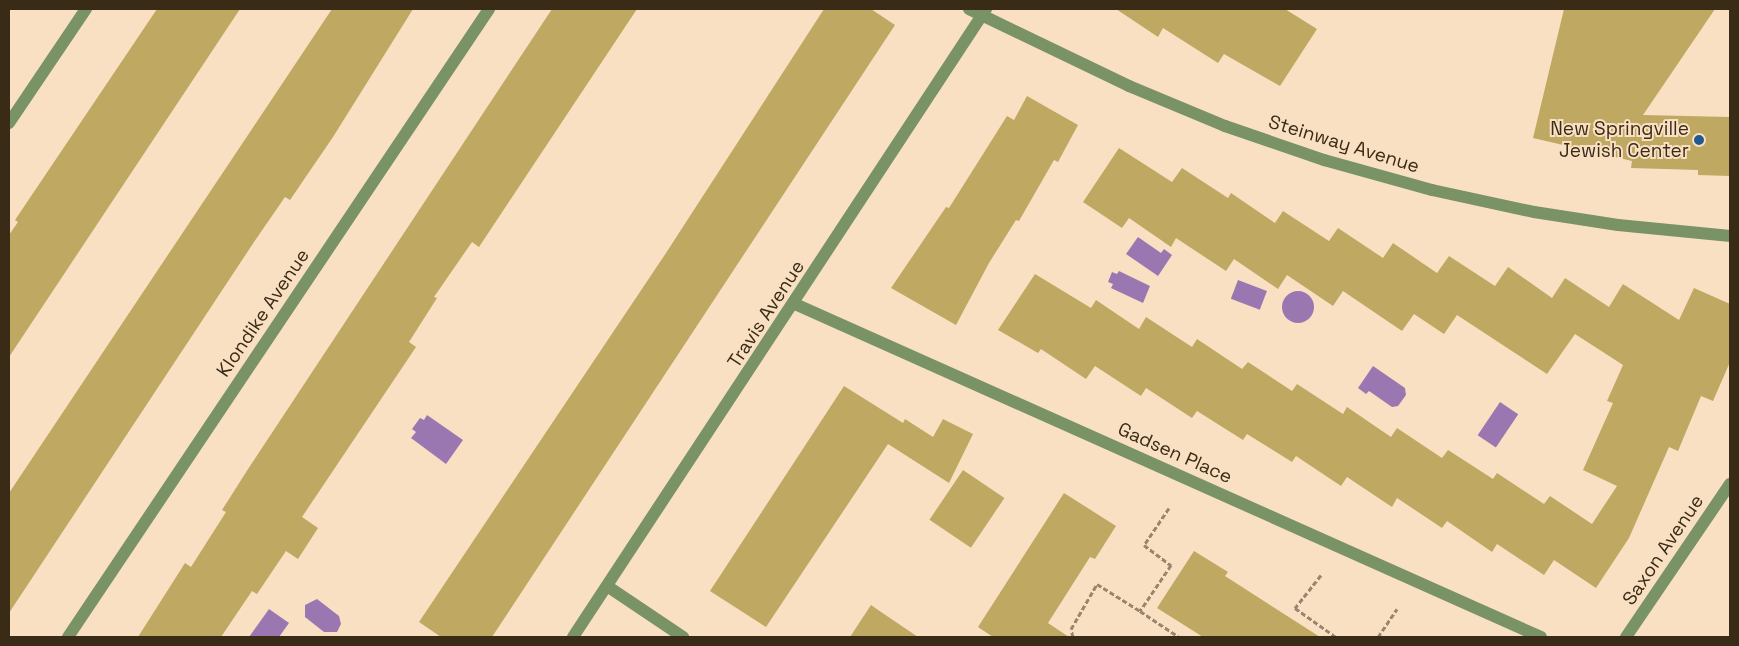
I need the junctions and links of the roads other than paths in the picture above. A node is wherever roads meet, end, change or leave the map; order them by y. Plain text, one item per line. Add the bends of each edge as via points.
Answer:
1 (86, 9) edge
2 (489, 9) edge
3 (970, 9) edge
4 (984, 12) edge
5 (9, 123) edge
6 (1730, 236) edge
7 (795, 304) junction
8 (1730, 484) edge
9 (607, 586) junction
10 (68, 637) edge
11 (573, 637) edge
12 (682, 637) edge
13 (1541, 637) edge
14 (1626, 637) edge

1 - 5 street
2 - 10 street, Klondike Avenue
3 - 4 street, Steinway Avenue
4 - 6 street, Steinway Avenue via 1129,86 1225,126 1324,160 1432,190 1534,212 1618,225
4 - 7 street, Travis Avenue
7 - 9 street, Travis Avenue
7 - 13 street, Gadsen Place
8 - 14 street, Saxon Avenue
9 - 11 street, Travis Avenue
9 - 12 street

